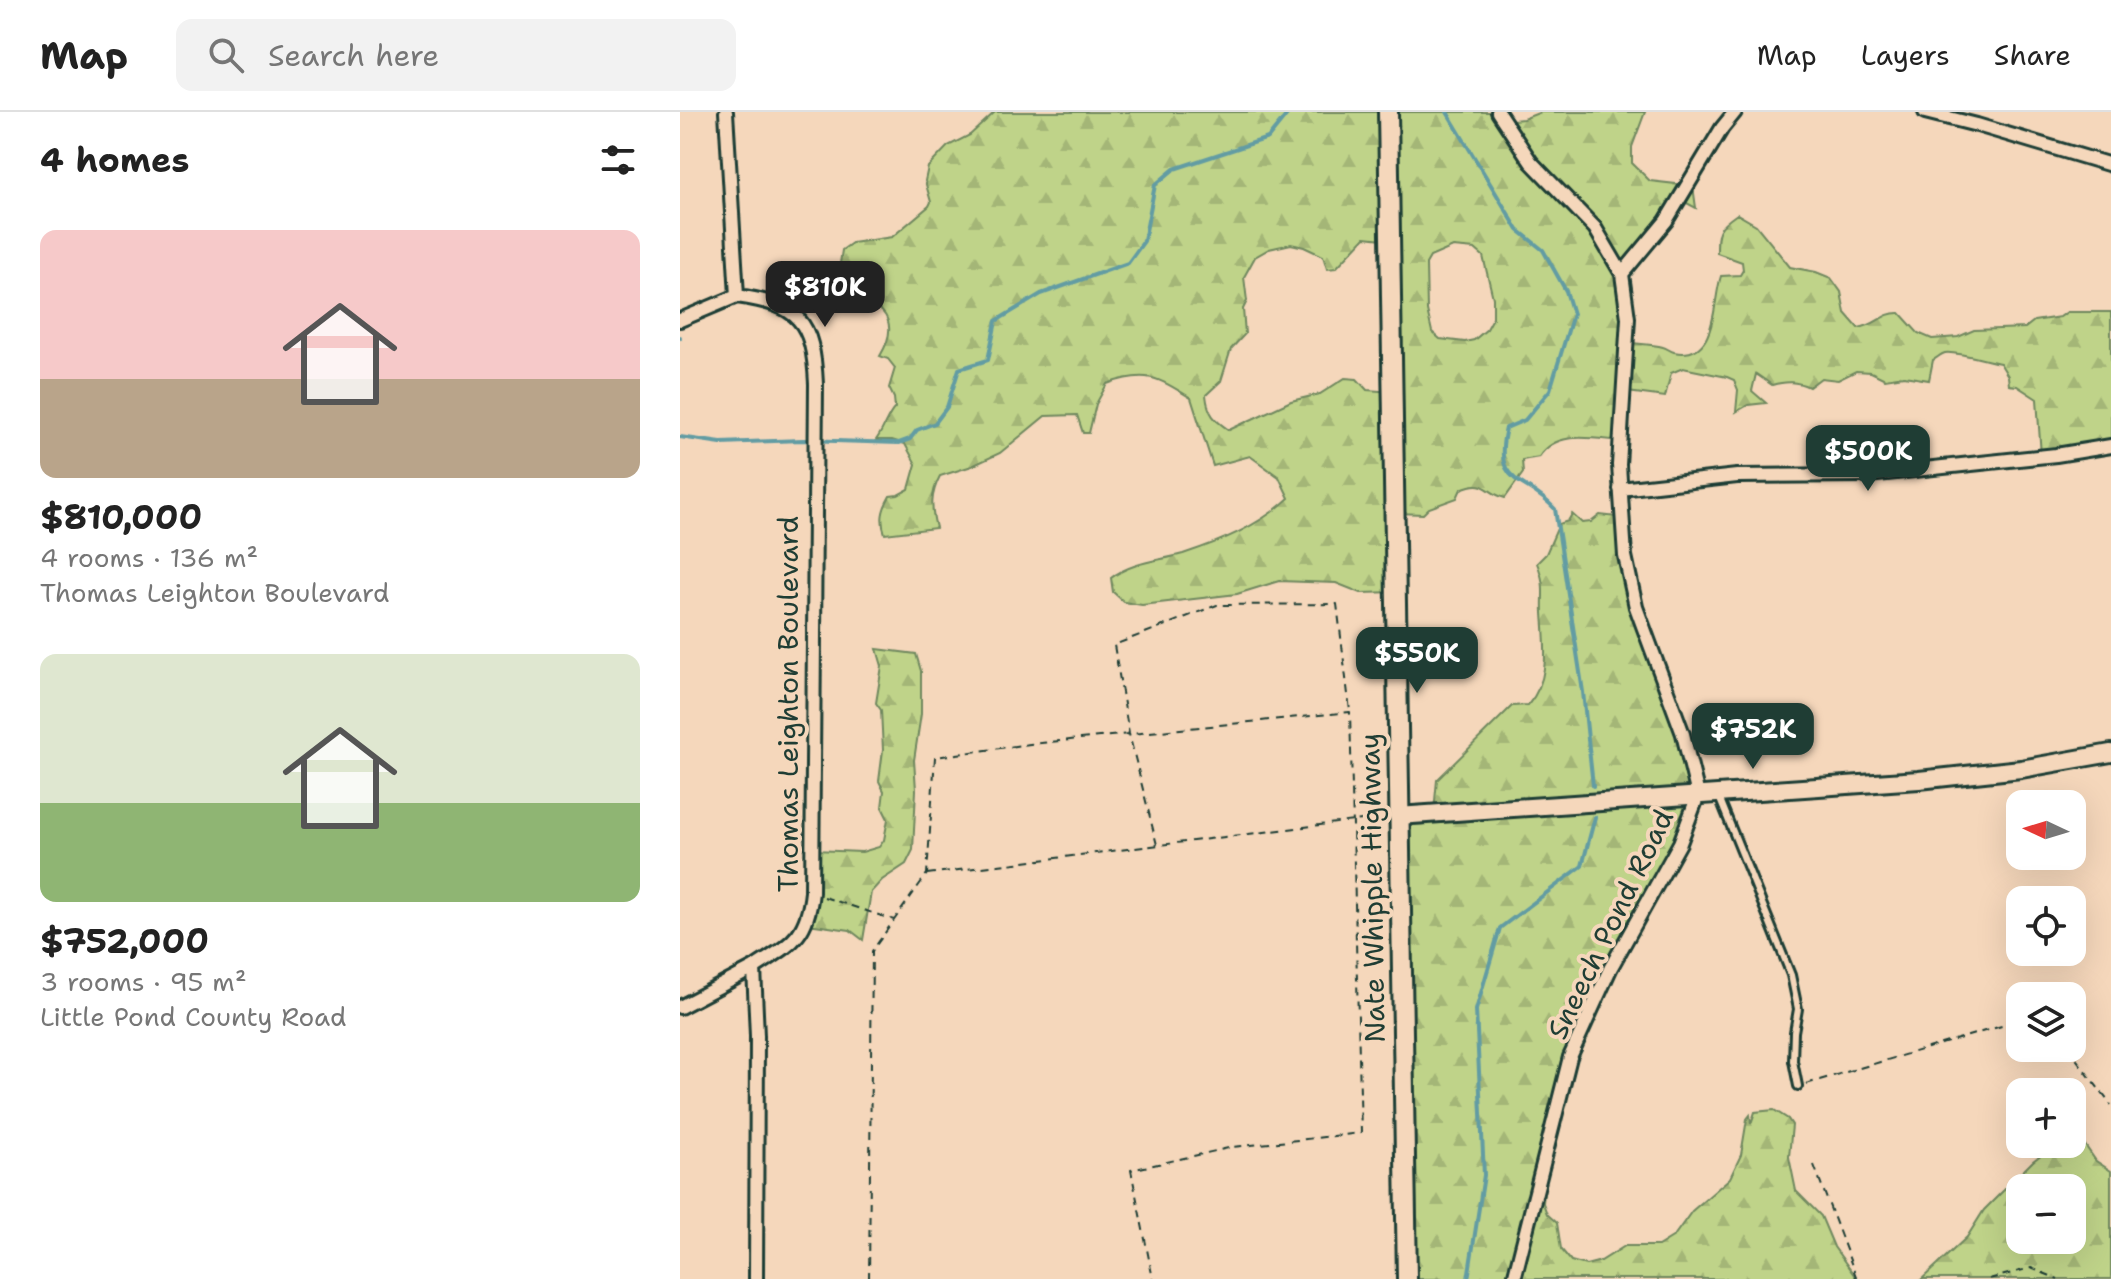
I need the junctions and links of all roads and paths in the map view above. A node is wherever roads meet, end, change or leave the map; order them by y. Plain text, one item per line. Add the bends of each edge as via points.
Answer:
1 (726, 112) edge
2 (1388, 112) edge
3 (1498, 112) edge
4 (1735, 112) edge
5 (1925, 112) edge
6 (2111, 165) edge
7 (1622, 274) junction
8 (737, 296) junction
9 (680, 320) edge
10 (2111, 446) edge
11 (1620, 489) junction
12 (1350, 712) junction
13 (1129, 734) junction
14 (2111, 753) edge
15 (1718, 794) junction
16 (1698, 795) junction
17 (1398, 816) junction
18 (1355, 820) junction
19 (1157, 845) junction
20 (927, 874) junction
21 (812, 892) junction
22 (894, 920) junction
23 (754, 968) junction
24 (680, 1007) edge
25 (2006, 1025) edge
26 (2079, 1062) edge
27 (1798, 1086) joint
28 (2111, 1105) edge
29 (1814, 1165) dead end
30 (756, 1279) edge
31 (869, 1279) edge
32 (1153, 1279) edge
33 (1407, 1279) edge
34 (1514, 1279) edge
35 (1857, 1279) edge
36 (1989, 1279) edge
37 (2058, 1279) edge

1 - 8 street
2 - 17 main road, Nate Whipple Highway
3 - 7 street, Sneech Pond Road via 1531,162 1595,228
4 - 7 street via 1666,221
5 - 6 street
7 - 11 street, Sneech Pond Road via 1628,318
8 - 9 street
8 - 21 street, Thomas Leighton Boulevard via 790,310 802,322 815,364
10 - 11 street via 1868,475 1737,476
11 - 16 street, Sneech Pond Road via 1633,595 1683,734
12 - 13 path
12 - 13 path via 1337,604 1217,605 1114,645
12 - 18 path
13 - 19 path
13 - 20 path via 935,757
14 - 15 street via 1954,777
15 - 16 street
15 - 27 lane via 1791,975 1798,1009 1793,1061
16 - 17 street
16 - 34 street, Sneech Pond Road via 1680,843 1610,969 1570,1057
17 - 18 path
17 - 33 main road, Nate Whipple Highway
18 - 19 path
18 - 32 path via 1361,1133 1233,1147 1131,1170
19 - 20 path
20 - 22 path
21 - 22 path
21 - 23 street, Thomas Leighton Boulevard via 799,937
22 - 31 path via 872,951
23 - 24 street, Thomas Leighton Boulevard
23 - 30 street
25 - 27 path
26 - 28 path
29 - 35 path
36 - 37 path via 2031,1268

